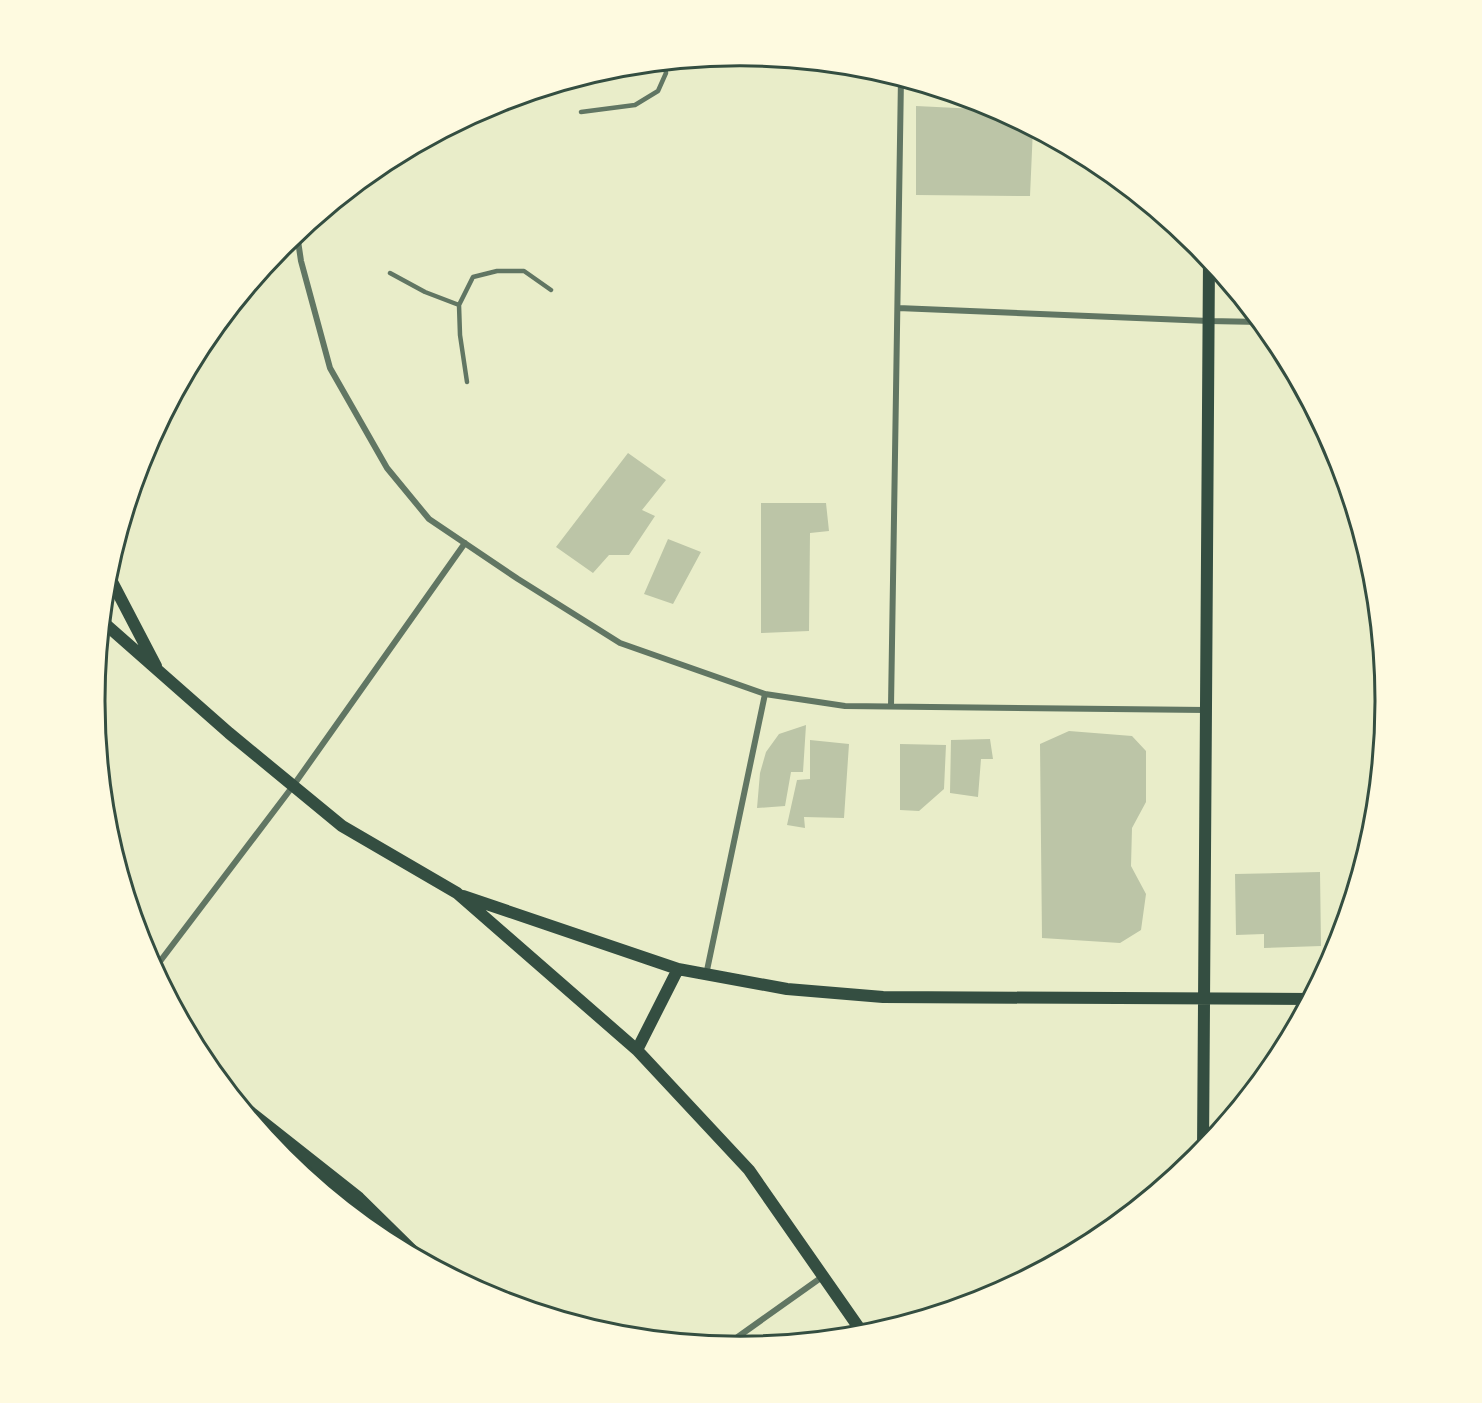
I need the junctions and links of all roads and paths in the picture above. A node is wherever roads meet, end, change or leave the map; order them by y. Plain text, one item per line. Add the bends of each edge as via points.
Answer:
1 (665, 70) edge
2 (901, 87) edge
3 (581, 112) dead end
4 (299, 246) edge
5 (1209, 272) edge
6 (390, 273) dead end
7 (551, 290) dead end
8 (459, 305) junction
9 (898, 308) junction
10 (1209, 321) junction
11 (1250, 322) edge
12 (467, 382) dead end
13 (465, 543) junction
14 (116, 589) edge
15 (110, 628) edge
16 (160, 672) junction
17 (765, 694) junction
18 (891, 706) junction
19 (1207, 711) junction
20 (293, 786) junction
21 (457, 893) junction
22 (161, 960) edge
23 (678, 969) junction
24 (706, 975) junction
25 (1205, 998) junction
26 (1302, 999) edge
27 (637, 1050) junction
28 (275, 1133) edge
29 (1203, 1137) edge
30 (391, 1232) edge
31 (822, 1277) junction
32 (858, 1326) edge
33 (738, 1337) edge

1 - 3 lane via 658,91 635,105
2 - 9 street
4 - 13 street via 330,368 387,468 429,519
5 - 10 main road
6 - 8 lane
7 - 8 lane via 524,271 497,271 473,277
8 - 12 lane
9 - 10 street
9 - 18 street
10 - 11 street
10 - 19 main road
13 - 17 street via 620,643
13 - 20 street
14 - 16 main road
15 - 16 main road
16 - 20 main road
17 - 18 street via 844,706
17 - 24 street
18 - 19 street
19 - 25 main road
20 - 21 main road via 342,826
20 - 22 street
21 - 23 main road
21 - 27 main road
23 - 24 main road
23 - 27 main road
24 - 25 main road via 787,989 883,997
25 - 26 main road
25 - 29 main road
27 - 31 main road via 749,1170
28 - 30 main road via 358,1199
31 - 32 main road
31 - 33 street

